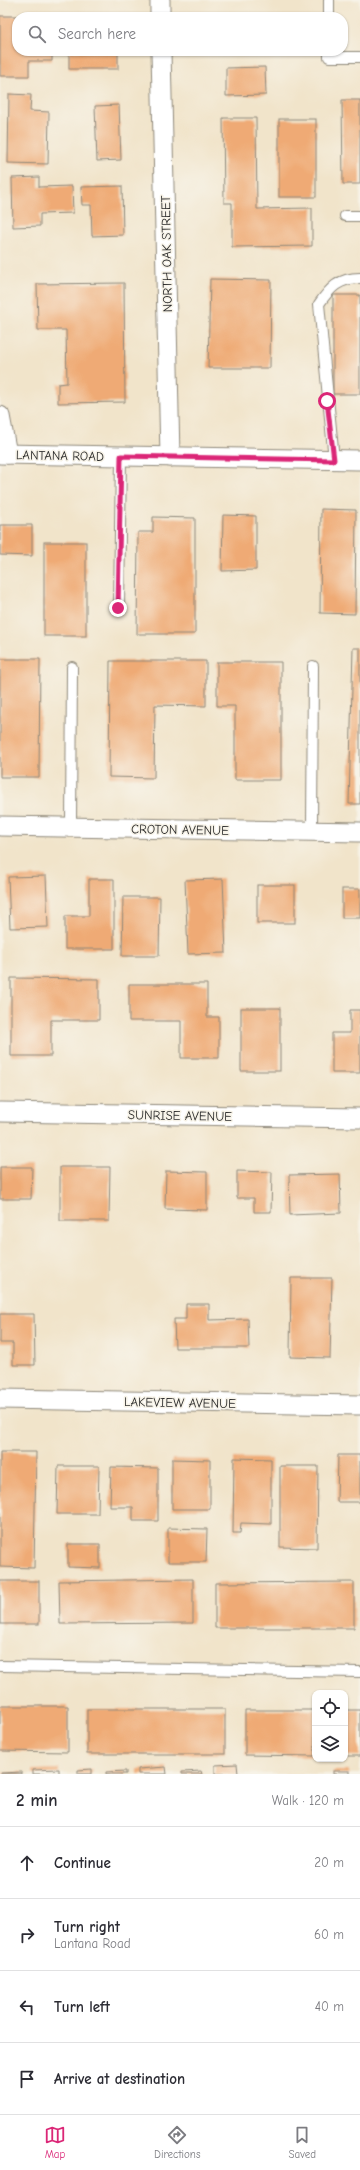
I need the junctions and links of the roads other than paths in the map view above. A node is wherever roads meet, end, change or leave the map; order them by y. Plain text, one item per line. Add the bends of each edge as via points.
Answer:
1 (160, 0) edge
2 (329, 0) edge
3 (160, 12) edge
4 (329, 12) edge
5 (161, 56) edge
6 (329, 56) edge
7 (360, 57) edge
8 (345, 216) dead end
9 (360, 216) edge
10 (360, 278) edge
11 (0, 416) edge
12 (4, 454) edge
13 (121, 456) junction
14 (170, 457) junction
15 (334, 460) junction
16 (360, 460) edge
17 (118, 608) dead end
18 (313, 666) dead end
19 (72, 667) dead end
20 (0, 826) edge
21 (71, 828) junction
22 (312, 831) junction
23 (360, 832) edge
24 (0, 1112) edge
25 (360, 1118) edge
26 (0, 1399) edge
27 (360, 1405) edge
28 (0, 1666) edge
29 (360, 1672) edge

1 - 3 street
2 - 4 lane
5 - 14 street, NORTH OAK STREET
6 - 7 lane
8 - 9 lane
10 - 15 lane via 331,286 319,304
11 - 12 street
12 - 13 street, LANTANA ROAD
13 - 14 street, LANTANA ROAD
13 - 17 lane
14 - 15 street, LANTANA ROAD
15 - 16 street, LANTANA ROAD
18 - 22 lane
19 - 21 lane
20 - 21 street, CROTON AVENUE
21 - 22 street, CROTON AVENUE
22 - 23 street, CROTON AVENUE
24 - 25 street, SUNRISE AVENUE
26 - 27 street, LAKEVIEW AVENUE
28 - 29 lane

